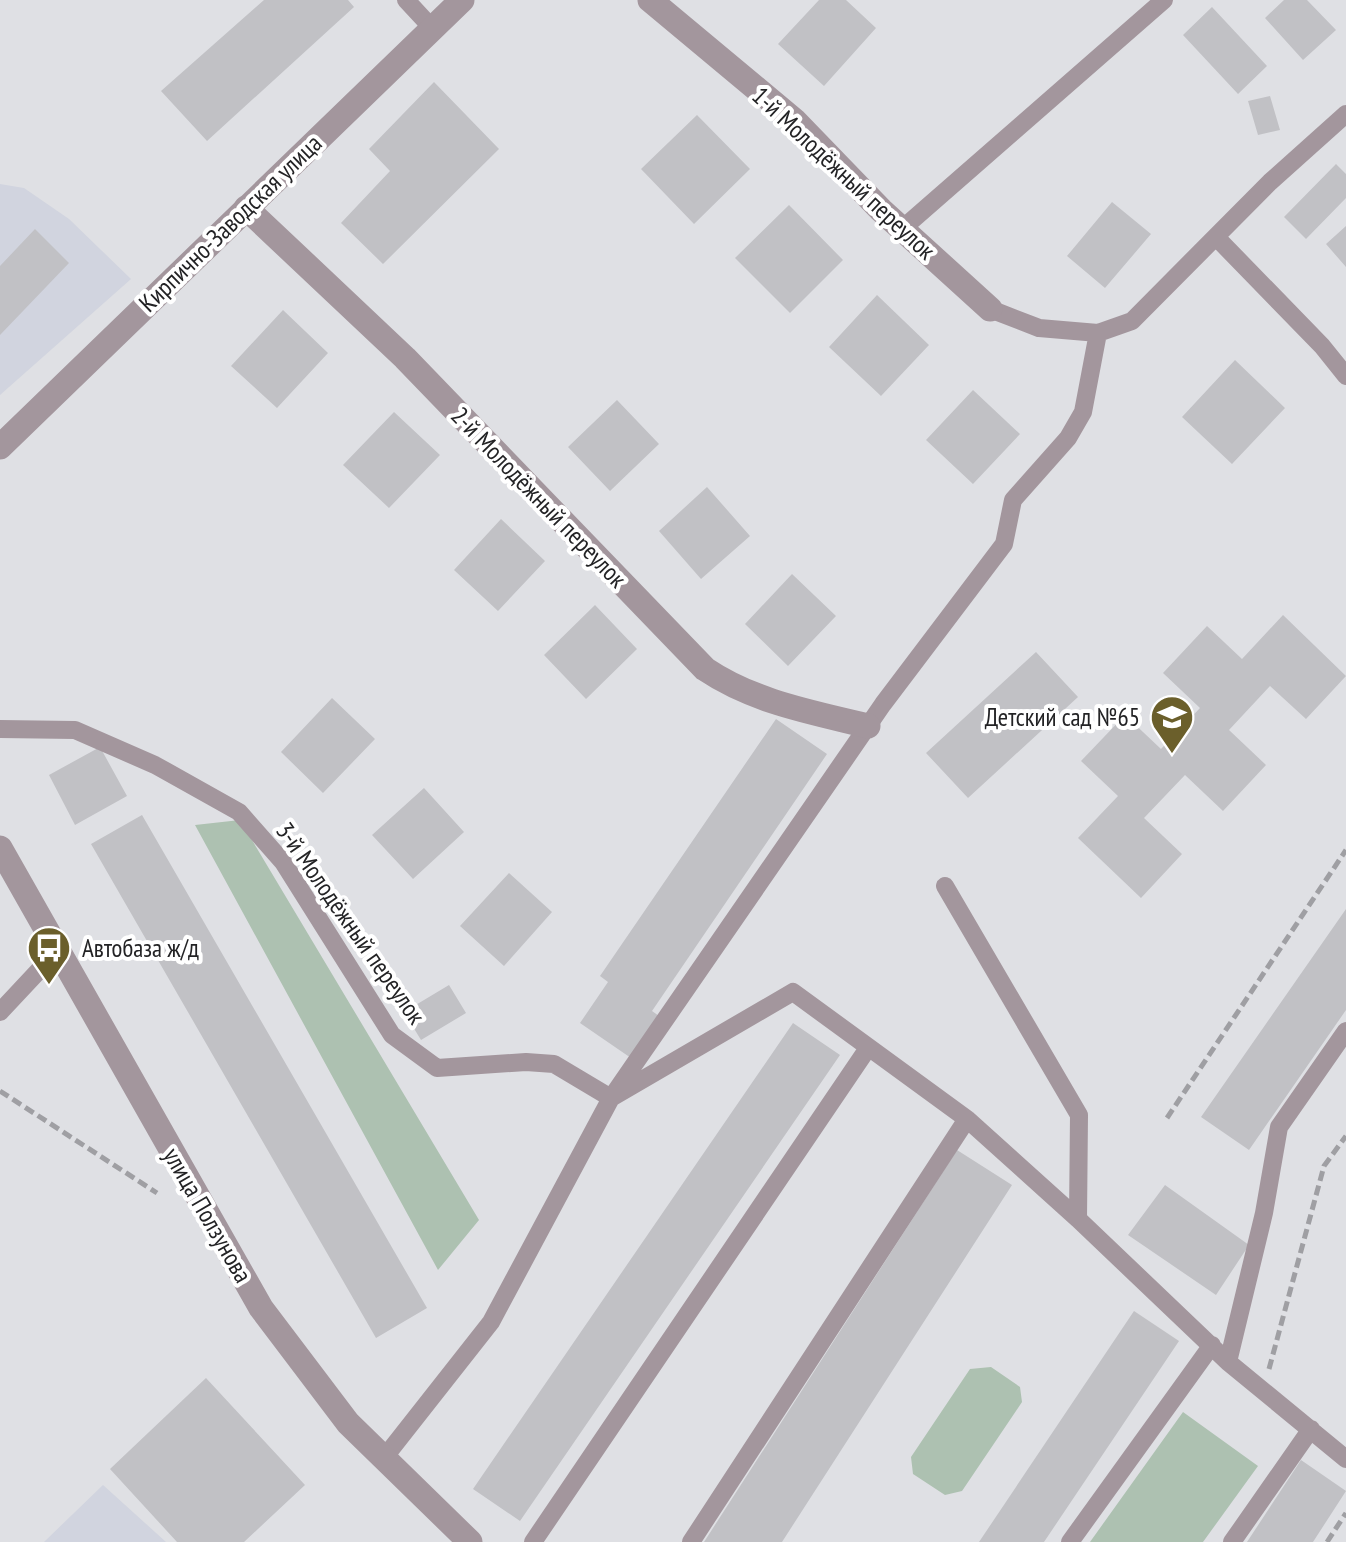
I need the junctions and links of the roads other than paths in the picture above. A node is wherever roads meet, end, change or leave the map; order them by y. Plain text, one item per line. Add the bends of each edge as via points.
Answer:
1 (406, 0) edge
2 (462, 0) edge
3 (650, 0) edge
4 (1164, 0) edge
5 (432, 28) junction
6 (1346, 114) edge
7 (246, 208) junction
8 (902, 228) junction
9 (1216, 237) junction
10 (990, 309) joint
11 (1098, 333) junction
12 (1346, 376) edge
13 (0, 448) edge
14 (868, 726) junction
15 (0, 729) edge
16 (0, 848) edge
17 (946, 886) dead end
18 (58, 950) junction
19 (0, 1012) edge
20 (1346, 1032) edge
21 (868, 1048) junction
22 (610, 1098) junction
23 (967, 1119) junction
24 (1078, 1219) junction
25 (1212, 1345) junction
26 (1228, 1362) junction
27 (1311, 1429) junction
28 (384, 1458) junction
29 (1346, 1458) edge
30 (470, 1542) edge
31 (533, 1542) edge
32 (691, 1542) edge
33 (1070, 1542) edge
34 (1232, 1542) edge

1 - 5 lane
2 - 5 street, Кирпично-Заводская улица
3 - 8 street, 1-й Молодёжный переулок via 794,120
4 - 8 lane
5 - 7 street, Кирпично-Заводская улица
6 - 9 lane
7 - 13 street, Кирпично-Заводская улица
7 - 14 street, 2-й Молодёжный переулок via 404,358 705,668 781,704
8 - 10 street, 1-й Молодёжный переулок
9 - 11 lane via 1132,321
9 - 12 lane
10 - 11 lane via 1039,328
11 - 14 lane via 1083,412 1068,438 1012,500 1004,544
14 - 22 lane
15 - 22 lane, 3-й Молодёжный переулок via 75,730 239,812 283,862 392,1035 437,1068 554,1064
16 - 18 street, улица Ползунова
17 - 24 lane via 1079,1114
18 - 19 lane
18 - 28 street, улица Ползунова via 261,1308 348,1423
20 - 26 lane via 1279,1128
21 - 22 lane via 793,992
21 - 23 lane
21 - 31 lane
22 - 28 lane via 490,1322
23 - 24 lane
23 - 32 lane
24 - 25 lane
25 - 26 lane
25 - 33 lane
26 - 27 lane
27 - 29 lane
27 - 34 lane
28 - 30 street, улица Ползунова

